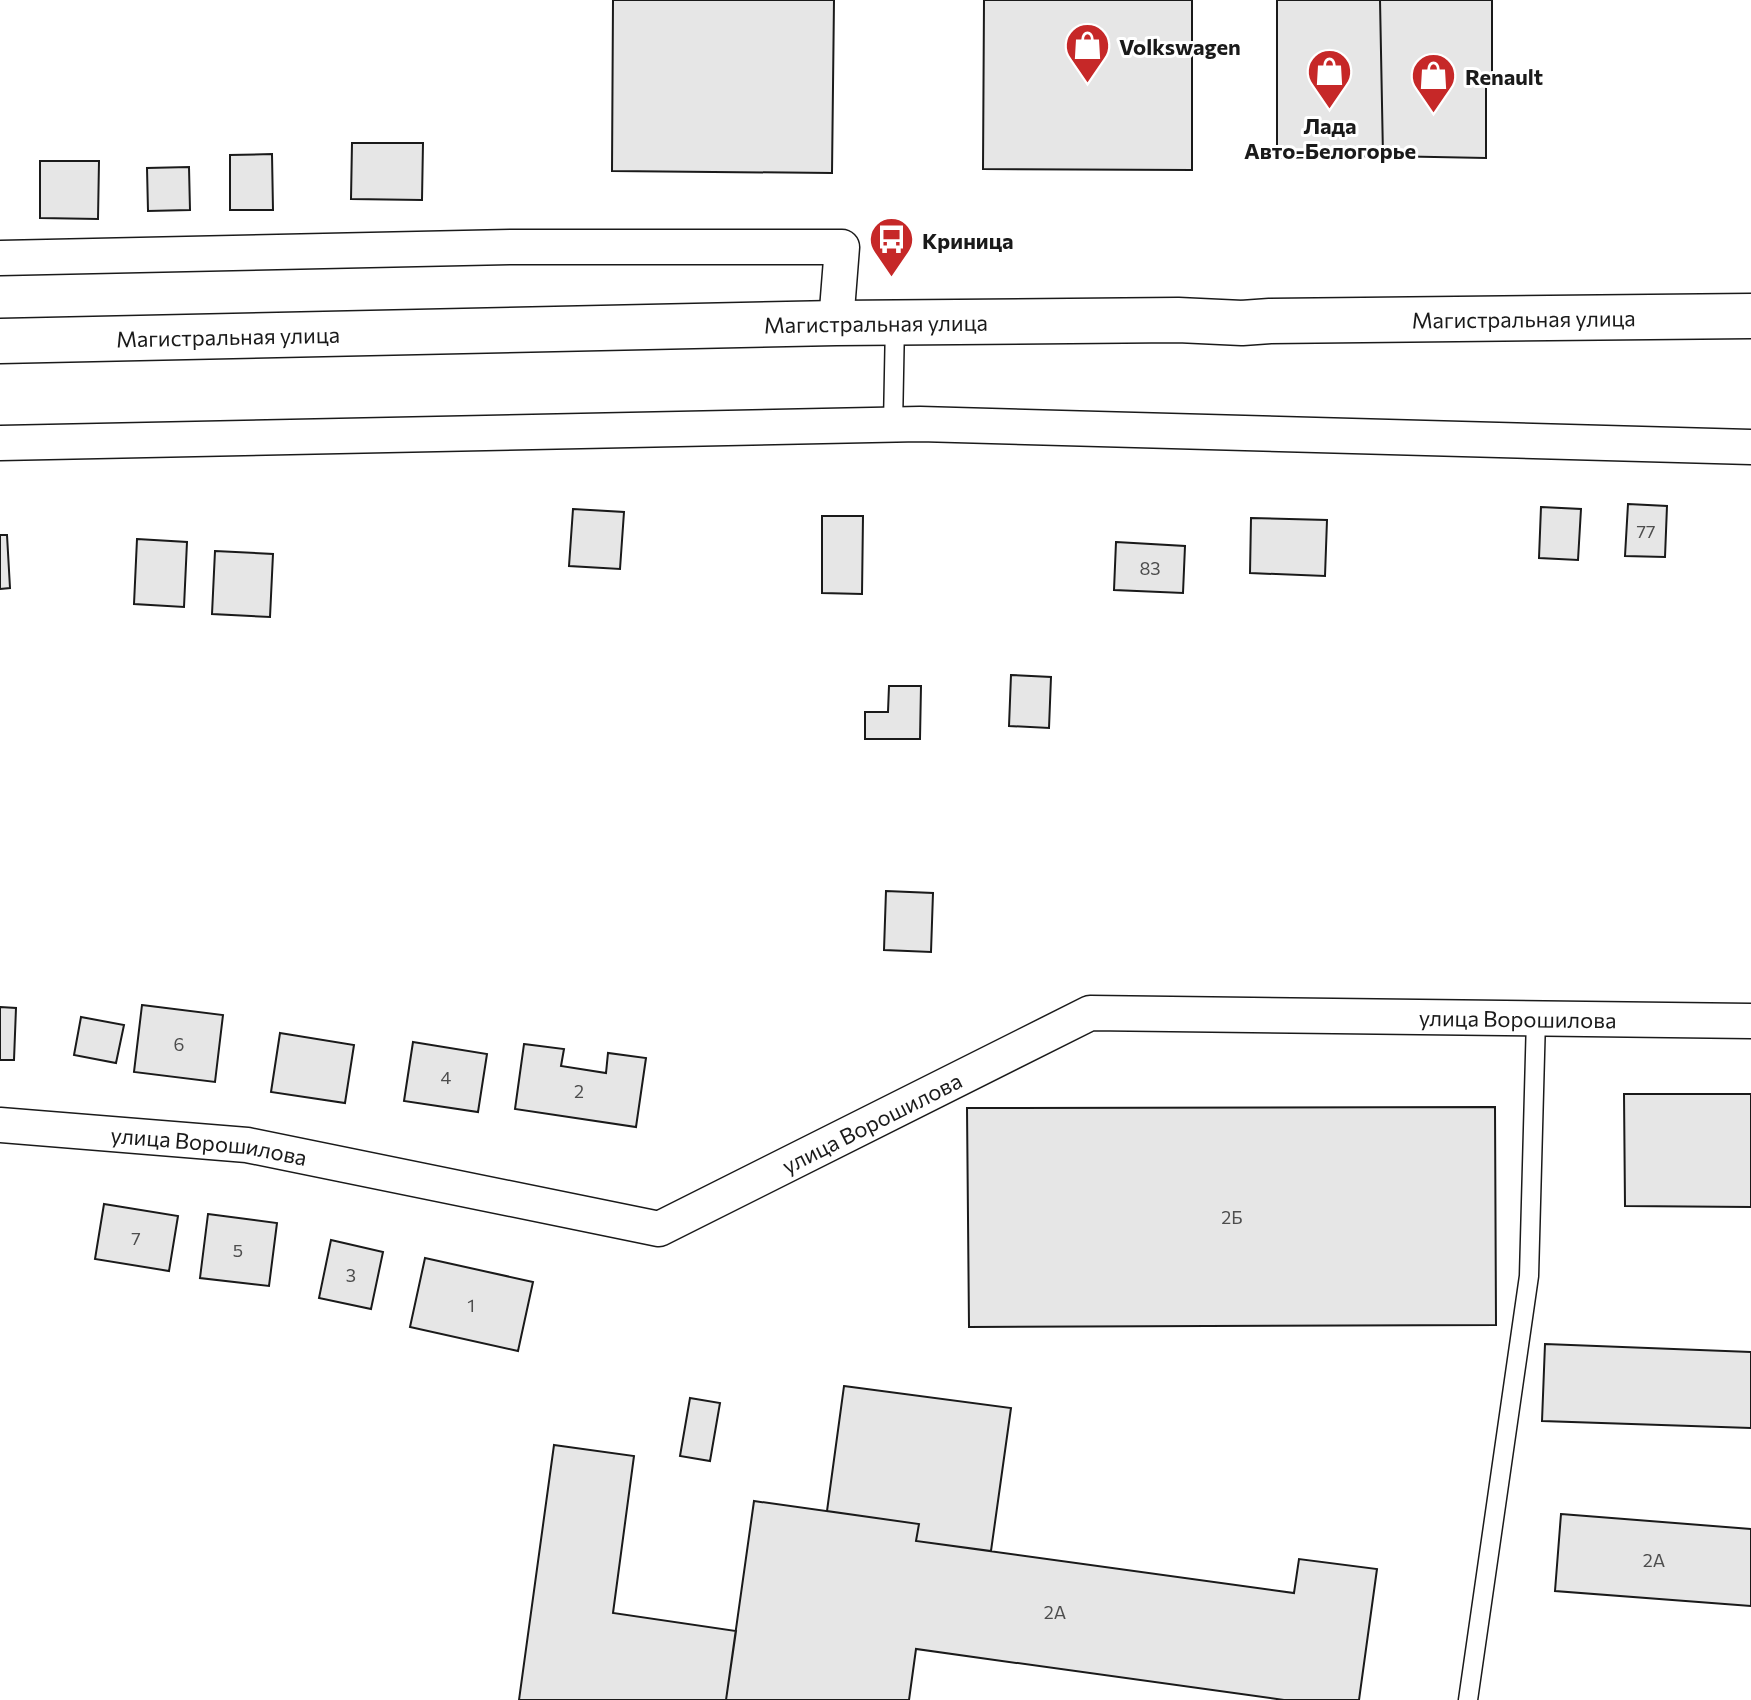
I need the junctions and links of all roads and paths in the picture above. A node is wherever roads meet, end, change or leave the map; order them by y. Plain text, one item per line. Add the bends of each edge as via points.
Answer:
1 (0, 258) edge
2 (1751, 316) edge
3 (895, 322) junction
4 (836, 323) junction
5 (0, 341) edge
6 (893, 425) junction
7 (0, 443) edge
8 (1751, 447) edge
9 (1536, 1018) junction
10 (1751, 1021) edge
11 (0, 1125) edge
12 (1468, 1700) edge

1 - 4 street via 511,247 842,247
2 - 3 main road, Магистральная улица
3 - 4 main road, Магистральная улица
3 - 6 lane
4 - 5 main road, Магистральная улица
6 - 7 street
6 - 8 street
9 - 10 street, улица Ворошилова
9 - 11 street, улица Ворошилова via 1090,1013 659,1229 247,1145
9 - 12 lane via 1529,1276

